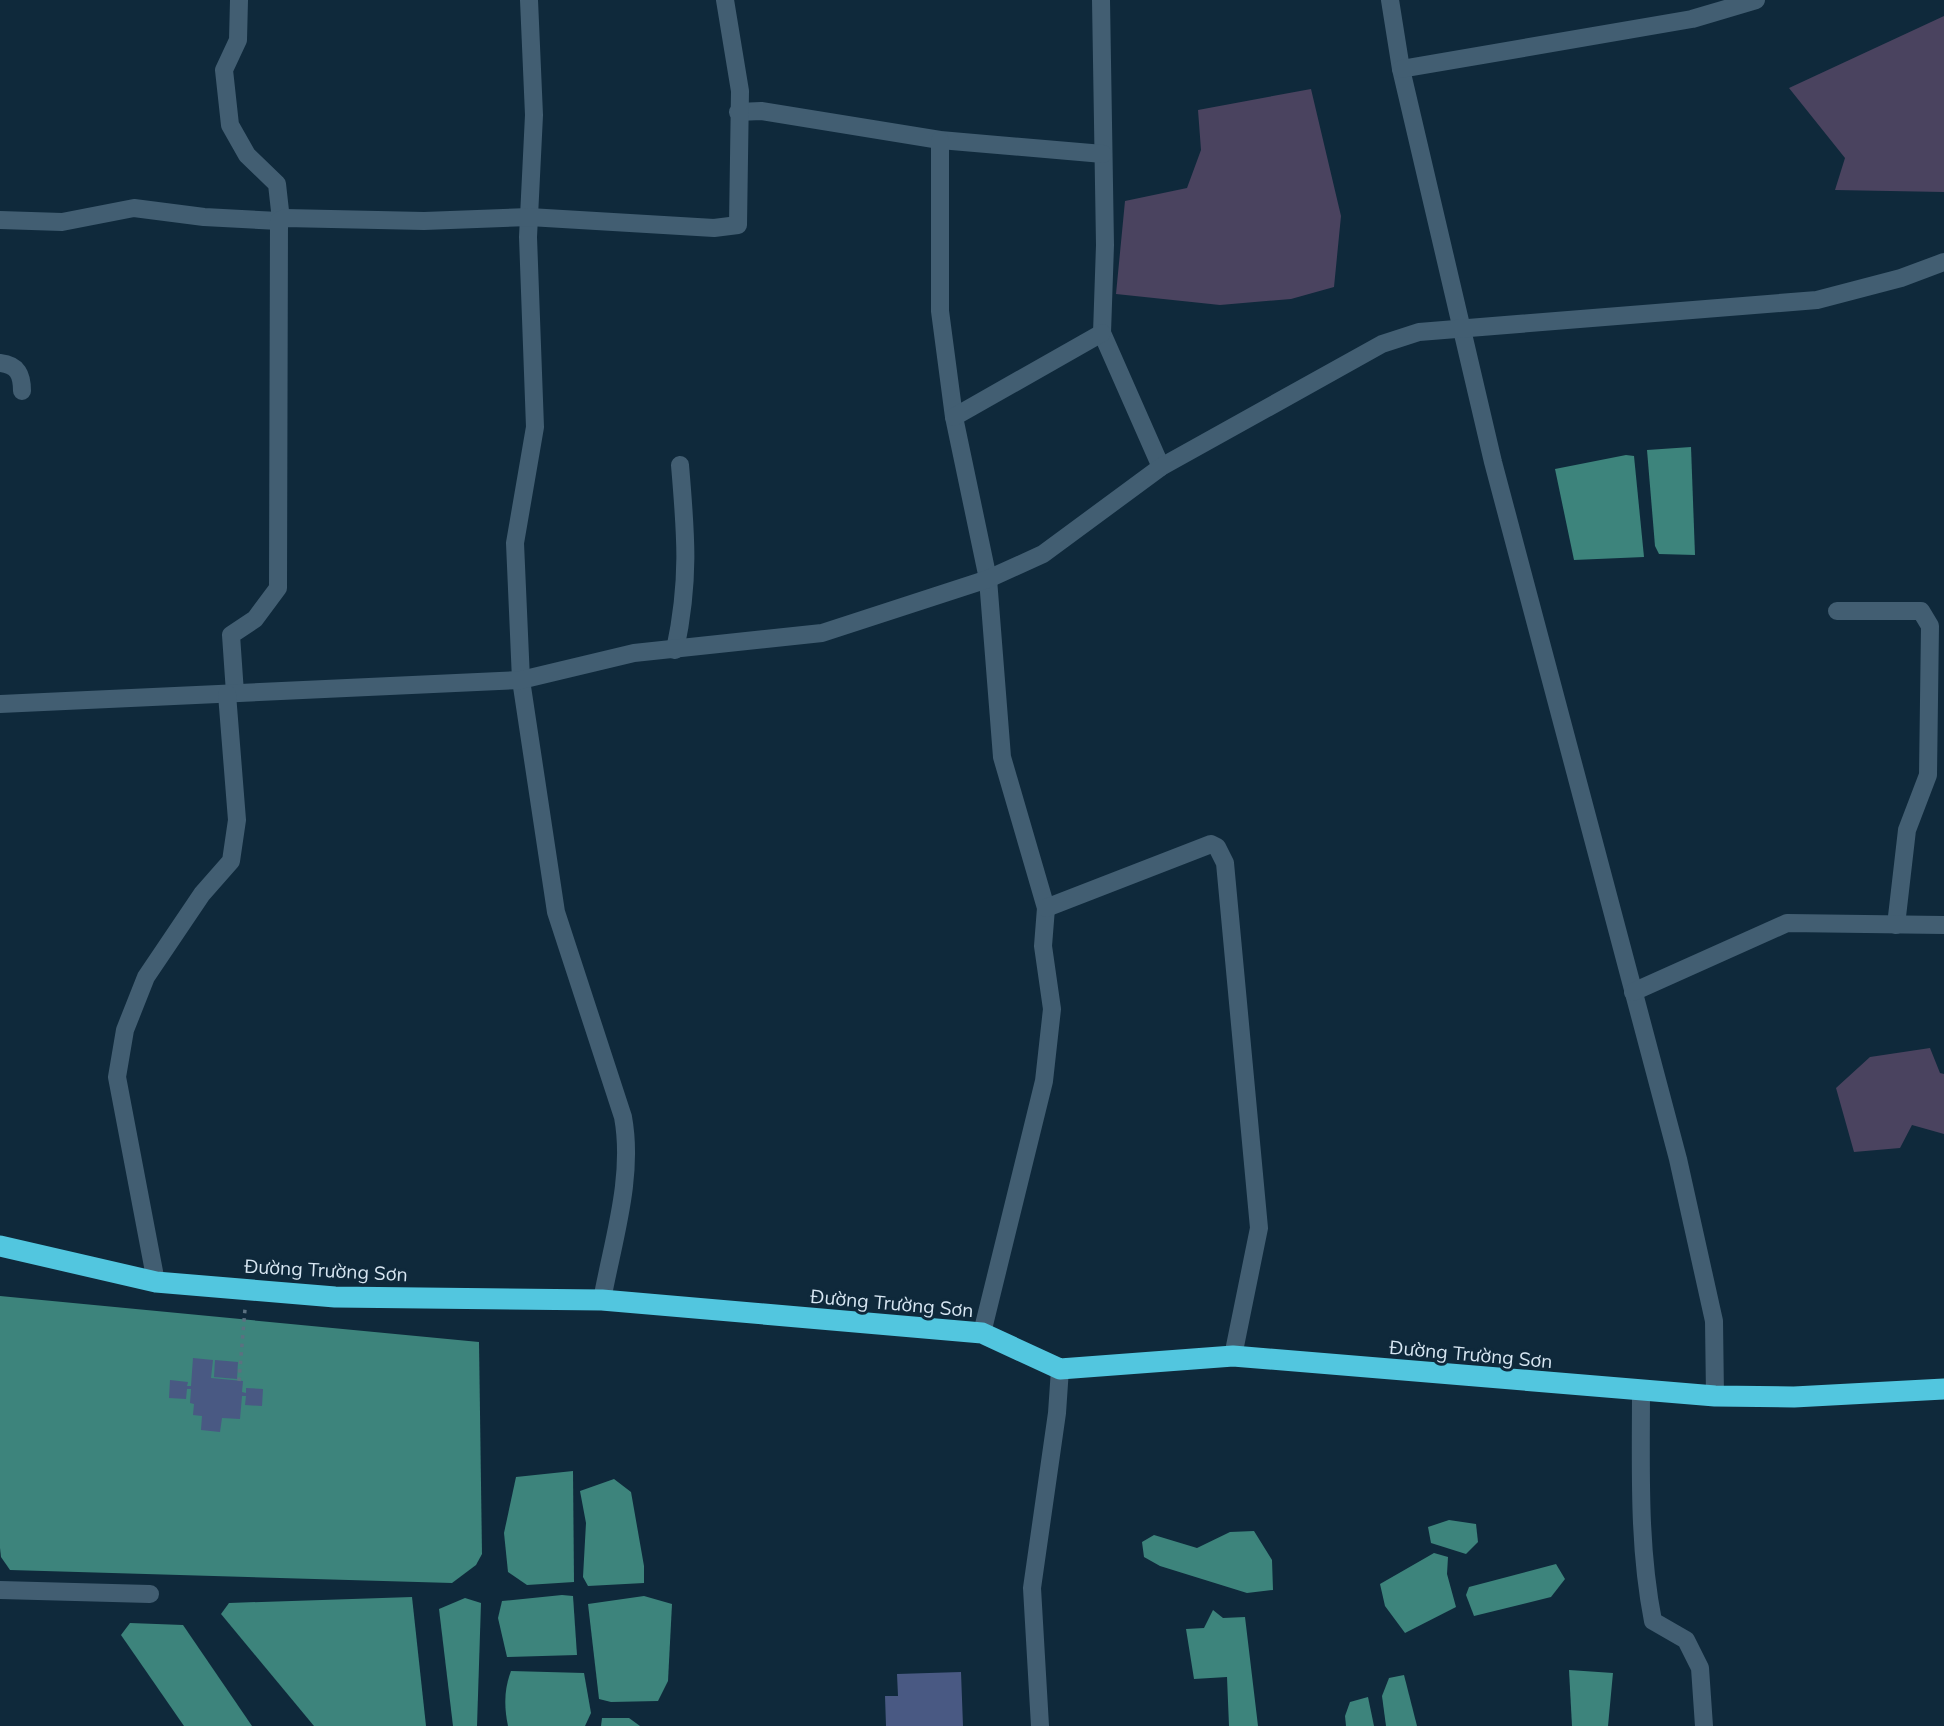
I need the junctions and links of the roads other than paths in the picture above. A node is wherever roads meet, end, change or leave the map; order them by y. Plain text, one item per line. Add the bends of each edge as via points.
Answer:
1 (239, 0) edge
2 (529, 0) edge
3 (725, 0) edge
4 (1101, 0) edge
5 (1390, 0) edge
6 (1756, 0) edge
7 (1401, 69) junction
8 (738, 112) junction
9 (940, 141) junction
10 (1103, 154) junction
11 (529, 217) junction
12 (0, 220) edge
13 (280, 220) junction
14 (1944, 262) edge
15 (1462, 328) junction
16 (1102, 333) junction
17 (0, 363) edge
18 (22, 391) dead end
19 (954, 417) junction
20 (680, 465) dead end
21 (1161, 467) junction
22 (988, 579) junction
23 (1837, 611) dead end
24 (675, 650) junction
25 (521, 680) junction
26 (231, 693) junction
27 (0, 704) edge
28 (1046, 908) junction
29 (1896, 925) junction
30 (1944, 925) edge
31 (1633, 992) junction
32 (0, 1246) edge
33 (156, 1282) junction
34 (602, 1300) junction
35 (982, 1333) junction
36 (1233, 1356) junction
37 (1060, 1369) junction
38 (1944, 1389) edge
39 (1641, 1390) junction
40 (1715, 1396) junction
41 (0, 1590) edge
42 (150, 1594) dead end
43 (1040, 1726) edge
44 (1704, 1726) edge

1 - 13 street via 238,40 224,70 230,125 247,155 278,184
2 - 11 street via 534,115
3 - 8 street via 740,91
4 - 10 street
5 - 7 street
6 - 7 street via 1692,19
7 - 15 street
8 - 9 street via 761,111
8 - 11 street via 738,226
9 - 10 street
9 - 19 street via 940,311
10 - 16 street
11 - 13 street
11 - 25 street via 535,427 515,543
12 - 13 street via 62,222 134,208
13 - 26 street via 278,588 255,619 231,635
14 - 15 street via 1816,300
15 - 21 street via 1419,332 1382,344
15 - 31 street
16 - 19 street
16 - 21 street
17 - 18 street via 18,370
19 - 22 street
20 - 24 street via 687,569
21 - 22 street via 1043,554
22 - 24 street via 822,634
22 - 28 street via 1002,757
23 - 29 street via 1921,611 1930,626 1928,775 1907,830
24 - 25 street via 634,653
25 - 26 street
25 - 34 street via 556,912 628,1143
26 - 27 street
26 - 33 street via 237,820 231,860 146,977 125,1030 117,1077
28 - 35 street via 1043,946 1052,1009 1044,1081
28 - 36 street via 1211,844 1221,853 1259,1228
29 - 30 street
29 - 31 street via 1787,923
31 - 40 street via 1678,1159 1714,1321
32 - 33 highway, Đường Trường Sơn
33 - 34 highway, Đường Trường Sơn via 335,1297
34 - 35 highway, Đường Trường Sơn
35 - 37 highway, Đường Trường Sơn
36 - 37 highway, Đường Trường Sơn
36 - 39 highway, Đường Trường Sơn
37 - 43 street via 1032,1588
38 - 40 highway, Đường Trường Sơn
39 - 40 highway, Đường Trường Sơn
39 - 44 street via 1646,1584 1653,1621 1686,1640 1699,1668
41 - 42 street

